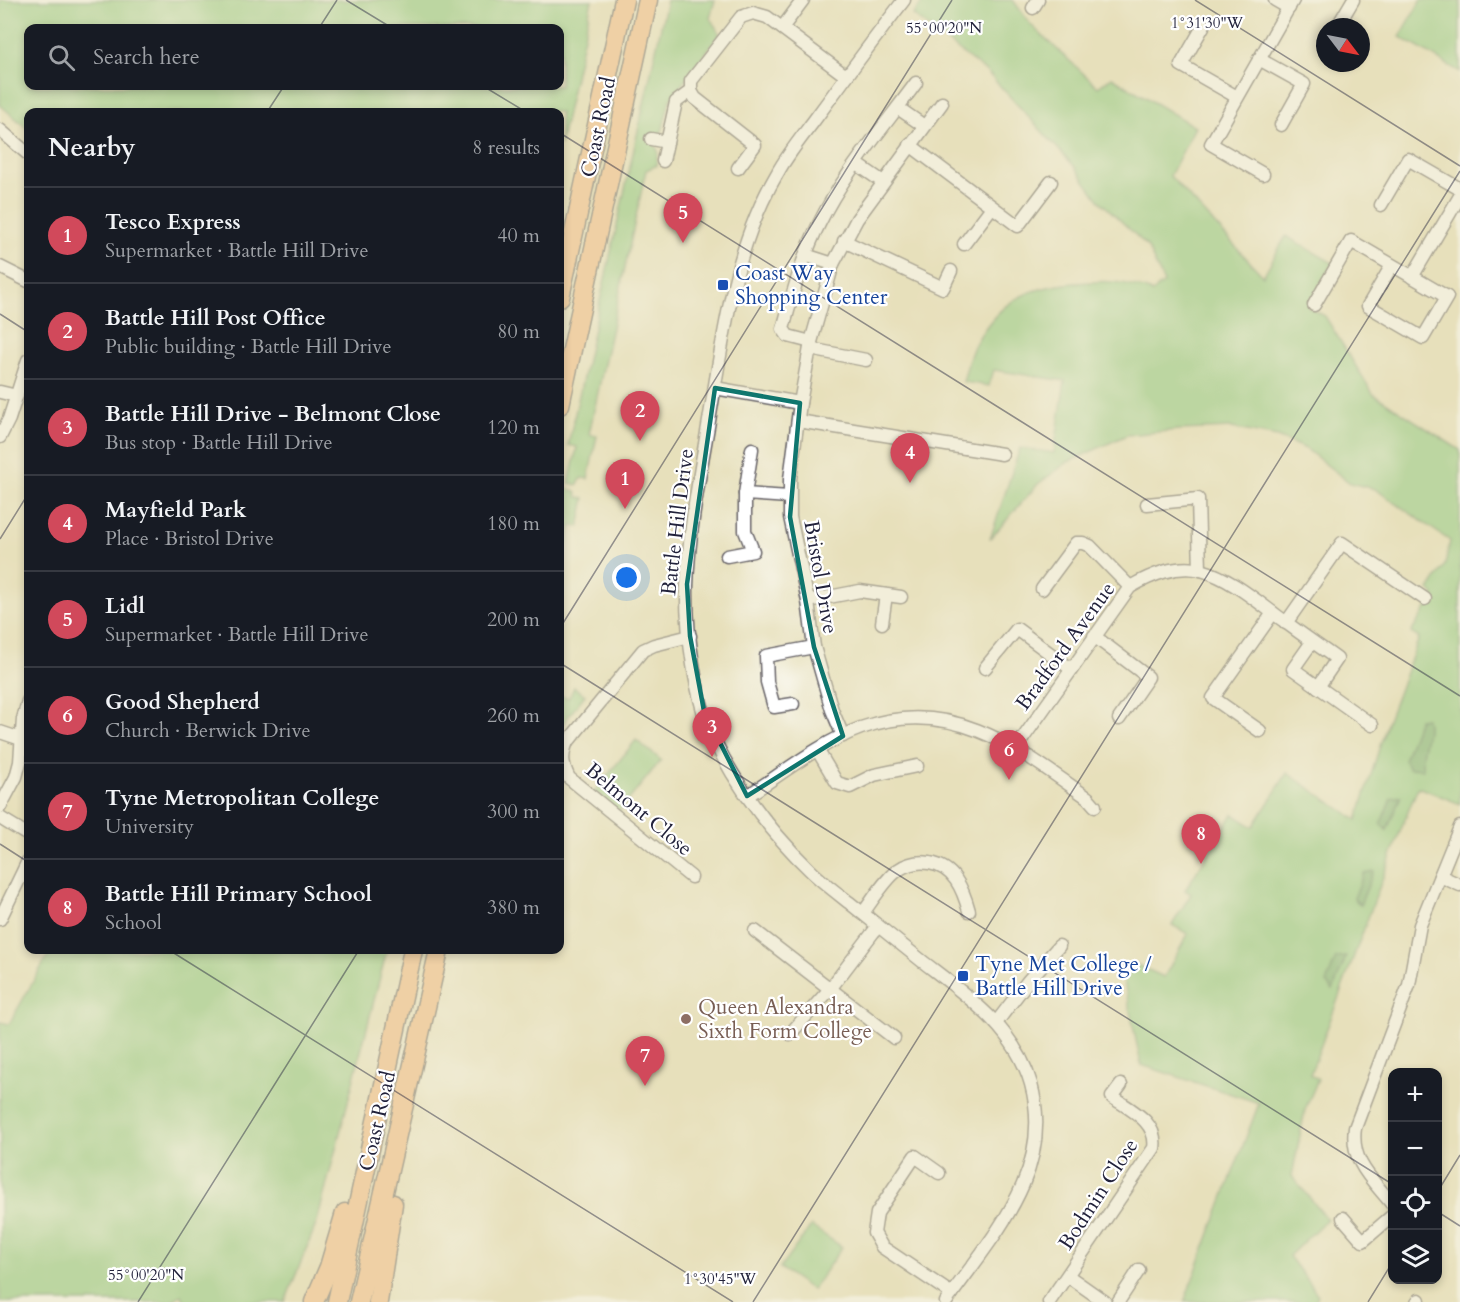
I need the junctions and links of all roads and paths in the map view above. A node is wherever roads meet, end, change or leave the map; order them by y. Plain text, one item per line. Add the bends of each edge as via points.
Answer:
1 (624, 0) edge
2 (648, 0) edge
3 (803, 0) edge
4 (904, 0) edge
5 (1275, 0) edge
6 (1353, 0) edge
7 (1291, 4) edge
8 (1342, 18) edge
9 (1204, 25) dead end
10 (782, 28) junction
11 (1259, 59) junction
12 (846, 76) junction
13 (916, 84) dead end
14 (691, 91) junction
15 (1237, 97) junction
16 (942, 103) dead end
17 (898, 108) junction
18 (1281, 125) dead end
19 (924, 126) junction
20 (0, 130) edge
21 (651, 139) dead end
22 (668, 142) junction
23 (910, 145) junction
24 (24, 151) edge
25 (591, 156) junction
26 (663, 161) dead end
27 (857, 164) junction
28 (738, 168) dead end
29 (1263, 174) dead end
30 (882, 182) junction
31 (1051, 182) dead end
32 (1460, 189) edge
33 (1460, 196) edge
34 (1382, 205) dead end
35 (992, 207) junction
36 (844, 241) junction
37 (964, 244) dead end
38 (805, 255) junction
39 (564, 259) edge
40 (833, 264) junction
41 (1392, 265) junction
42 (0, 267) edge
43 (951, 271) dead end
44 (1412, 277) junction
45 (24, 279) edge
46 (564, 279) edge
47 (1314, 305) dead end
48 (811, 345) junction
49 (866, 360) dead end
50 (24, 373) edge
51 (564, 387) edge
52 (715, 388) junction
53 (0, 393) edge
54 (17, 396) junction
55 (800, 404) junction
56 (798, 421) junction
57 (0, 437) edge
58 (752, 449) dead end
59 (1002, 454) dead end
60 (745, 494) junction
61 (789, 497) junction
62 (1147, 504) dead end
63 (728, 556) dead end
64 (1200, 570) junction
65 (1130, 587) junction
66 (1042, 589) dead end
67 (886, 595) junction
68 (901, 597) dead end
69 (1425, 599) dead end
70 (808, 601) junction
71 (1273, 613) junction
72 (882, 623) dead end
73 (1286, 623) junction
74 (690, 636) junction
75 (1094, 636) junction
76 (1312, 642) junction
77 (814, 647) junction
78 (985, 668) dead end
79 (1071, 669) junction
80 (1318, 687) junction
81 (793, 704) dead end
82 (24, 715) edge
83 (1119, 719) dead end
84 (1372, 725) dead end
85 (1260, 731) dead end
86 (0, 732) edge
87 (843, 736) junction
88 (21, 739) junction
89 (1016, 748) junction
90 (564, 749) edge
91 (818, 751) junction
92 (917, 766) dead end
93 (564, 769) edge
94 (747, 796) junction
95 (1095, 806) dead end
96 (0, 807) edge
97 (0, 818) edge
98 (1460, 827) edge
99 (24, 833) edge
100 (24, 869) edge
101 (1440, 876) junction
102 (691, 878) dead end
103 (1460, 885) edge
104 (969, 911) dead end
105 (863, 913) junction
106 (0, 919) edge
107 (878, 926) junction
108 (755, 931) dead end
109 (1059, 946) dead end
110 (412, 954) edge
111 (438, 954) edge
112 (830, 988) junction
113 (996, 1023) junction
114 (790, 1034) dead end
115 (894, 1038) dead end
116 (416, 1051) junction
117 (390, 1056) junction
118 (1120, 1085) dead end
119 (939, 1173) dead end
120 (1388, 1199) edge
121 (1343, 1218) dead end
122 (1388, 1219) edge
123 (1139, 1270) dead end
124 (1068, 1276) junction
125 (949, 1298) edge
126 (314, 1302) edge
127 (337, 1302) edge
128 (359, 1302) edge
129 (378, 1302) edge
130 (1049, 1302) edge
131 (1105, 1302) edge
132 (1118, 1302) edge

1 - 25 highway, Coast Road
2 - 51 highway, Coast Road
3 - 10 street
4 - 12 street, Battle Hill Drive
5 - 7 street
6 - 8 street
7 - 11 street
9 - 15 street via 1181,65
10 - 12 street
10 - 14 street via 753,13 741,17 691,81
11 - 15 street
11 - 18 street via 1304,84
12 - 52 street, Battle Hill Drive via 778,172 748,234 729,302
13 - 17 street
14 - 22 street via 676,102
14 - 28 street via 755,145
15 - 29 street via 1210,144
16 - 19 street, Bristol Drive
17 - 19 street
17 - 27 street
19 - 23 street, Bristol Drive
20 - 24 street
21 - 22 street
22 - 26 street
23 - 30 street, Bristol Drive
23 - 35 street
25 - 39 highway
25 - 46 highway, Coast Road
27 - 30 street
27 - 38 street via 819,223
30 - 36 street, Bristol Drive
31 - 35 street via 1018,226
32 - 34 street via 1408,159
33 - 44 street
35 - 37 street
36 - 40 street, Bristol Drive
36 - 43 street via 943,288
38 - 40 street
38 - 48 street via 783,329 788,336
40 - 48 street, Bristol Drive
41 - 44 street
41 - 44 street via 1368,306 1423,338 1447,297
41 - 47 street via 1352,241
42 - 45 street
48 - 49 street
48 - 55 street, Bristol Drive
50 - 54 street
52 - 55 street
52 - 74 street, Battle Hill Drive via 688,558
53 - 54 street
54 - 57 street
55 - 56 street, Bristol Drive
56 - 59 street
56 - 61 street, Bristol Drive
58 - 60 street
60 - 61 street
60 - 63 street via 745,531 753,550
61 - 70 street, Bristol Drive
62 - 64 street via 1198,500
64 - 65 street, Bradford Avenue via 1171,570
64 - 71 street, Bradford Avenue via 1241,590
65 - 66 street via 1090,546 1076,543
65 - 75 street, Bradford Avenue
67 - 68 street
67 - 70 street via 860,591
67 - 72 street
69 - 73 street via 1342,543
70 - 77 street, Bristol Drive
71 - 73 street, Bradford Avenue
71 - 85 street via 1212,698
73 - 76 street, Bradford Avenue
74 - 90 street, Belmont Close via 643,650
74 - 94 street, Battle Hill Drive via 704,711 713,736
75 - 79 street, Bradford Avenue
75 - 83 street via 1148,677
76 - 80 street via 1293,669
76 - 80 street, Bradford Avenue via 1337,659
77 - 81 street via 766,656 767,682 774,707
77 - 87 street, Bristol Drive
78 - 79 street via 1017,629
79 - 89 street, Bradford Avenue
80 - 84 street
82 - 88 street
86 - 88 street
87 - 89 street via 897,720 929,718 982,731
87 - 91 street
88 - 96 street via 18,769
89 - 95 street
91 - 92 street via 837,783 850,787 874,775
91 - 94 street
93 - 102 street, Belmont Close via 587,794
94 - 105 street, Battle Hill Drive via 776,835 813,873
97 - 99 street
98 - 101 street
100 - 106 street
101 - 103 street
101 - 120 street via 1420,925 1409,985 1355,1128 1354,1147 1360,1163
104 - 105 street via 955,879 943,868 926,861 910,863 897,871
105 - 107 street, Battle Hill Drive
107 - 112 street
107 - 113 street, Battle Hill Drive
108 - 112 street
109 - 113 street
110 - 117 highway, Coast Road
111 - 116 highway, Coast Road
112 - 114 street
112 - 115 street
113 - 125 street, Battle Hill Drive via 1028,1074 1035,1109 1035,1146 1028,1176 1015,1203
116 - 128 highway, Coast Road
116 - 129 highway
117 - 126 highway via 329,1267
117 - 127 highway, Coast Road
118 - 124 street, Bodmin Close via 1112,1097 1150,1126 1154,1148
119 - 125 street via 915,1156 877,1213 874,1233 882,1247
121 - 122 street via 1363,1241
123 - 132 street
124 - 130 street, Bodmin Close
124 - 131 street

